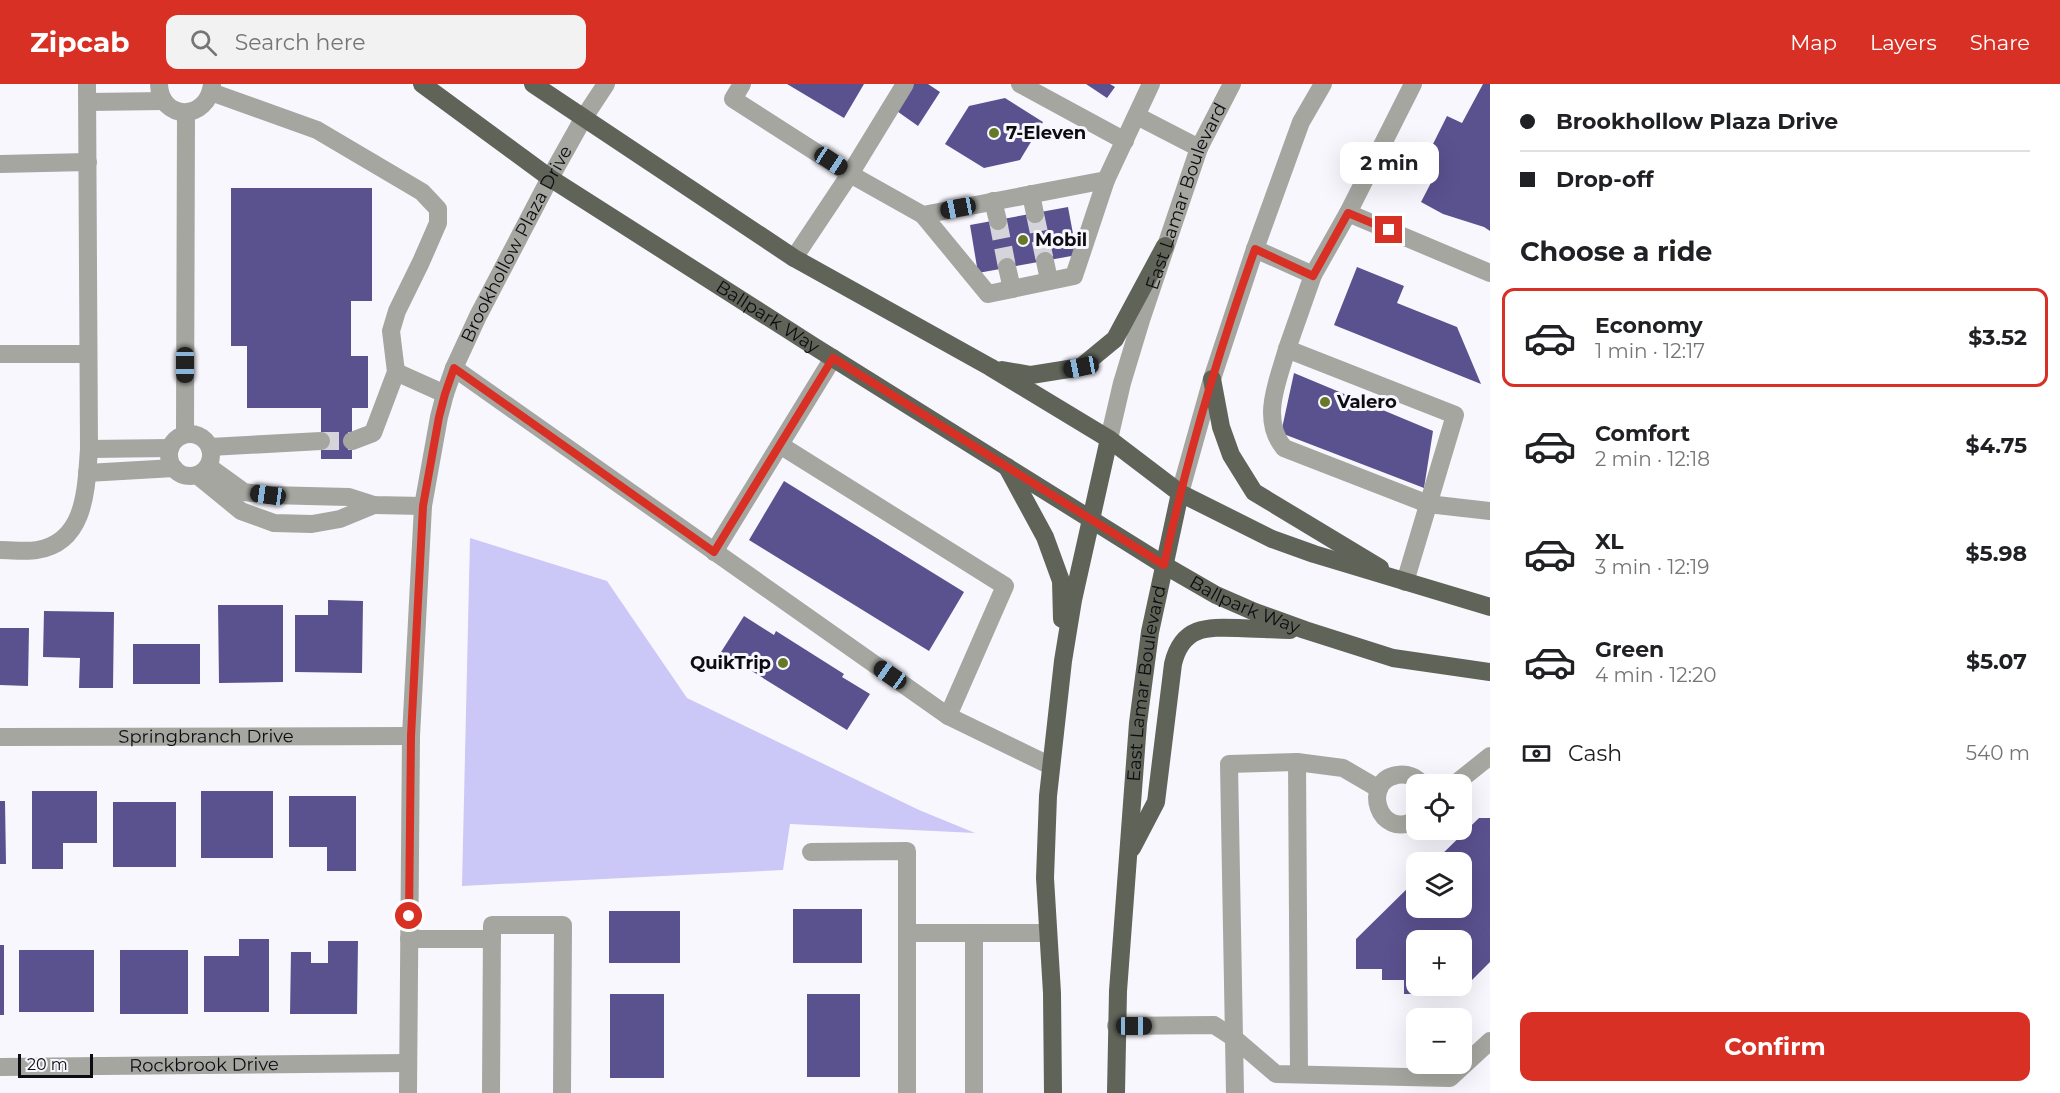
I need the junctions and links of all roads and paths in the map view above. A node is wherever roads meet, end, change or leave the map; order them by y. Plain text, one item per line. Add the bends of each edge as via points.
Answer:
1 (422, 84) edge
2 (533, 84) edge
3 (606, 84) edge
4 (742, 84) edge
5 (905, 84) edge
6 (1020, 84) edge
7 (1151, 84) edge
8 (1232, 84) edge
9 (1323, 84) edge
10 (1413, 84) edge
11 (211, 88) edge
12 (87, 93) edge
13 (162, 93) edge
14 (186, 113) junction
15 (1137, 116) junction
16 (583, 118) junction
17 (1125, 141) junction
18 (1198, 148) junction
19 (88, 162) junction
20 (0, 164) edge
21 (850, 174) junction
22 (550, 178) junction
23 (1106, 180) junction
24 (1031, 194) junction
25 (993, 201) junction
26 (1348, 213) junction
27 (1035, 214) tunnel mouth
28 (923, 215) junction
29 (998, 220) tunnel mouth
30 (1165, 246) junction
31 (1255, 249) junction
32 (794, 258) junction
33 (1045, 261) tunnel mouth
34 (1007, 267) tunnel mouth
35 (1490, 273) edge
36 (1313, 276) junction
37 (1049, 280) junction
38 (1012, 289) junction
39 (1287, 349) junction
40 (0, 354) edge
41 (88, 354) junction
42 (833, 358) junction
43 (990, 367) junction
44 (454, 368) junction
45 (396, 372) junction
46 (1212, 379) junction
47 (445, 394) junction
48 (185, 434) junction
49 (1109, 439) junction
50 (321, 441) tunnel mouth
51 (352, 441) tunnel mouth
52 (780, 445) junction
53 (210, 447) junction
54 (170, 448) junction
55 (89, 449) junction
56 (1007, 465) junction
57 (174, 468) junction
58 (202, 471) junction
59 (87, 473) junction
60 (1180, 493) junction
61 (1428, 504) junction
62 (374, 506) junction
63 (423, 506) junction
64 (1490, 510) edge
65 (1092, 518) junction
66 (0, 550) edge
67 (714, 552) junction
68 (1164, 565) junction
69 (1405, 582) junction
70 (1490, 607) edge
71 (1305, 630) junction
72 (1063, 661) junction
73 (1490, 672) edge
74 (948, 716) junction
75 (411, 736) junction
76 (0, 737) edge
77 (1490, 756) edge
78 (1297, 762) junction
79 (1051, 766) junction
80 (1468, 774) edge
81 (1406, 775) edge
82 (1379, 789) junction
83 (1406, 824) edge
84 (811, 852) dead end
85 (1129, 854) junction
86 (907, 933) junction
87 (974, 933) junction
88 (1048, 933) junction
89 (409, 939) junction
90 (492, 939) junction
91 (1116, 1026) junction
92 (1234, 1038) junction
93 (1490, 1041) edge
94 (408, 1063) junction
95 (0, 1067) edge
96 (1299, 1074) junction
97 (1367, 1084) edge
98 (408, 1093) edge
99 (491, 1093) edge
100 (562, 1093) edge
101 (907, 1093) edge
102 (974, 1093) edge
103 (1053, 1093) edge
104 (1116, 1093) edge
105 (1235, 1093) edge

1 - 22 main road, Ballpark Way
2 - 16 main road
3 - 16 street, Brookhollow Plaza Drive
4 - 21 street via 733,99
5 - 21 street
6 - 17 street
7 - 15 street
8 - 18 street, East Lamar Boulevard
9 - 31 street, East Lamar Boulevard via 1301,122
10 - 26 street
11 - 14 street via 202,107
11 - 45 street via 317,130 422,192 438,209 438,223 391,331
12 - 13 street
12 - 19 street
13 - 14 street via 170,107
14 - 48 street
15 - 17 street
15 - 18 street
16 - 22 street, Brookhollow Plaza Drive
16 - 32 main road
17 - 23 street
18 - 30 street, East Lamar Boulevard
19 - 20 street
19 - 41 street
21 - 28 street
21 - 32 street
22 - 42 main road, Ballpark Way
22 - 44 street, Brookhollow Plaza Drive
23 - 24 street
23 - 37 street via 1074,276
24 - 25 street
24 - 27 street
25 - 28 street
25 - 29 street
26 - 35 street
26 - 36 street
28 - 38 street via 988,294
30 - 43 main road via 1114,339 1081,367 1031,375
30 - 49 street, East Lamar Boulevard via 1122,383
31 - 36 street
31 - 46 street, East Lamar Boulevard
32 - 43 main road
33 - 37 street
34 - 38 street
36 - 39 street
37 - 38 street
39 - 61 street via 1270,411 1277,439 1284,448
39 - 61 street via 1455,415
40 - 41 street
41 - 55 street
42 - 52 street
42 - 56 main road, Ballpark Way
43 - 49 main road
44 - 47 street, Brookhollow Plaza Drive
44 - 67 street
45 - 47 street
45 - 51 street via 373,434
46 - 60 street, East Lamar Boulevard
46 - 69 main road via 1228,446 1254,492
47 - 63 street, Brookhollow Plaza Drive
48 - 53 street via 199,435
48 - 54 street
49 - 60 main road
49 - 65 main road, East Lamar Boulevard
50 - 53 street
52 - 67 street
52 - 74 street via 1005,586
53 - 58 street via 211,460
54 - 55 street
54 - 57 street
55 - 59 street
56 - 65 main road, Ballpark Way
56 - 72 main road via 1045,537 1061,581
57 - 58 street via 184,475
57 - 59 street
58 - 62 street via 244,492 349,497
58 - 62 street via 241,511 274,523 312,524 340,519
59 - 66 street via 84,503 61,543 36,550
60 - 68 main road, East Lamar Boulevard
60 - 69 main road via 1272,539
61 - 64 street
61 - 69 street
62 - 63 street
63 - 75 street, Brookhollow Plaza Drive
65 - 68 main road, Ballpark Way
65 - 72 main road, East Lamar Boulevard
67 - 74 street
68 - 71 main road, Ballpark Way via 1216,595
68 - 85 main road, East Lamar Boulevard via 1138,723
69 - 70 main road
71 - 73 main road, Ballpark Way via 1393,657
71 - 85 main road via 1213,627 1194,632 1180,645 1173,664 1156,802
72 - 79 main road, East Lamar Boulevard
74 - 79 street
75 - 76 street, Springbranch Drive
75 - 89 street, Brookhollow Plaza Drive
77 - 80 street
78 - 82 street via 1343,768
78 - 92 street via 1229,764
78 - 96 street
79 - 88 main road, East Lamar Boulevard via 1045,878
81 - 82 street via 1394,775
82 - 83 street via 1379,811 1397,825
84 - 86 street via 907,851
85 - 91 main road, East Lamar Boulevard
86 - 87 street
86 - 101 street
87 - 88 street
87 - 102 street
88 - 103 main road, East Lamar Boulevard
89 - 90 street
89 - 94 street, Brookhollow Plaza Drive
90 - 99 street
90 - 100 street via 492,925 563,925
91 - 92 street via 1214,1025
91 - 104 main road, East Lamar Boulevard
92 - 96 street via 1276,1074
92 - 105 street
93 - 97 street via 1450,1078
94 - 95 street, Rockbrook Drive
94 - 98 street, Brookhollow Plaza Drive
96 - 97 street

